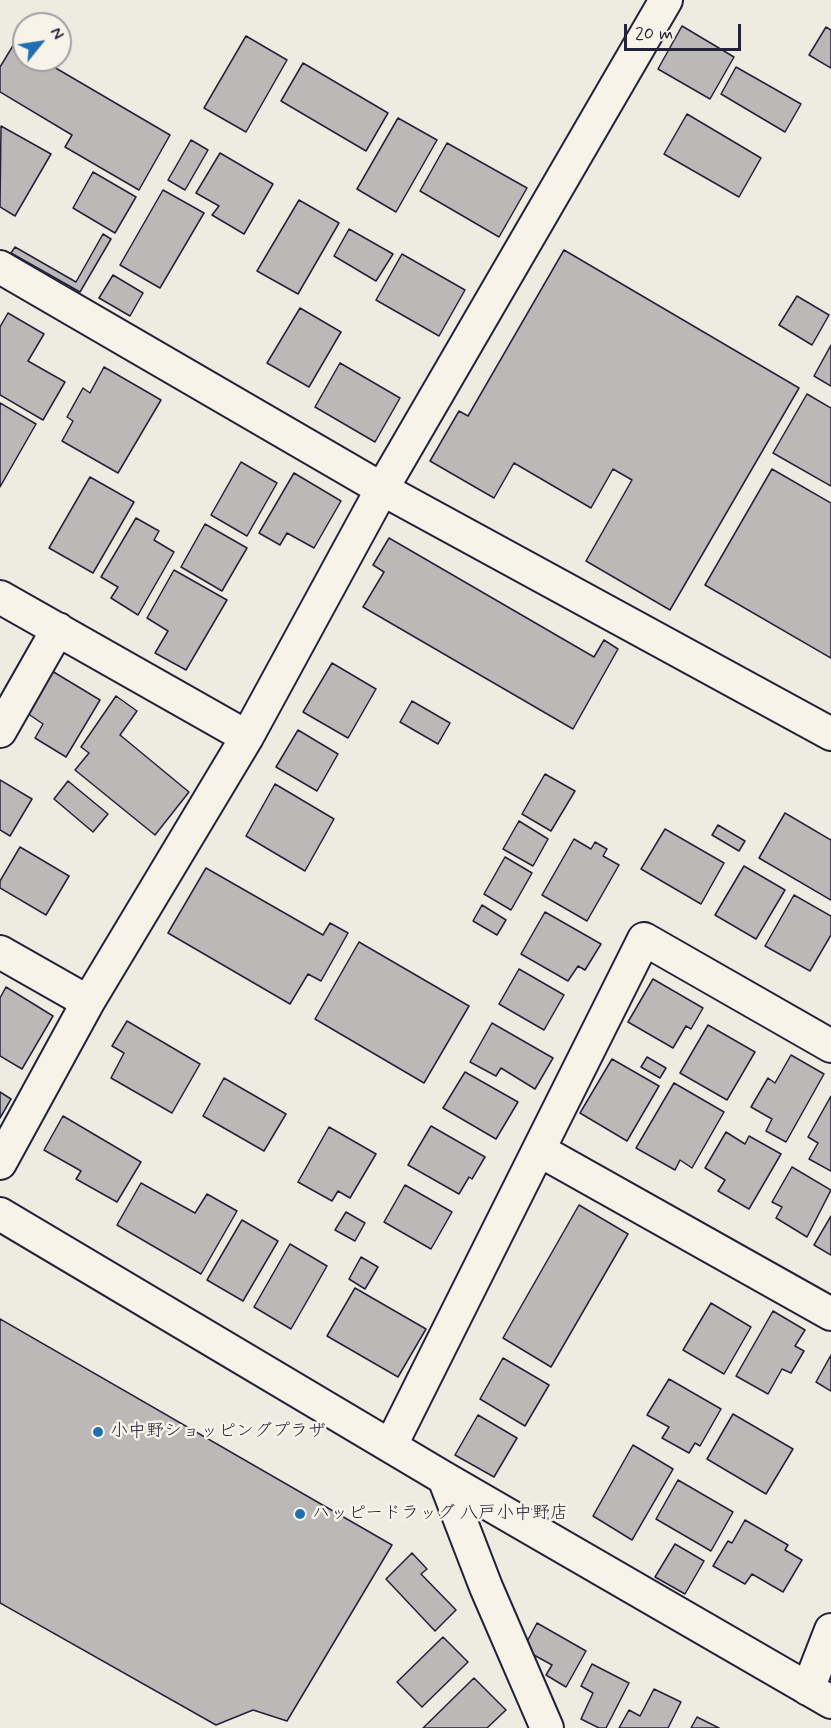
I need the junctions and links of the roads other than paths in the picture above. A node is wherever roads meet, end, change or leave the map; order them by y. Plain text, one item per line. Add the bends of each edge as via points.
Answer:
1 (666, 0) edge
2 (0, 267) edge
3 (382, 489) junction
4 (0, 597) edge
5 (58, 629) junction
6 (0, 731) edge
7 (831, 734) edge
8 (247, 737) junction
9 (0, 952) edge
10 (88, 1002) junction
11 (831, 1046) edge
12 (538, 1150) junction
13 (0, 1163) edge
14 (0, 1214) edge
15 (831, 1314) edge
16 (391, 1445) junction
17 (444, 1478) junction
18 (831, 1630) edge
19 (819, 1696) edge
20 (547, 1728) edge

1 - 3 street
2 - 3 street
3 - 7 street
3 - 8 street
4 - 5 street
5 - 6 street
5 - 8 street
8 - 10 street
9 - 10 street
10 - 13 street
11 - 12 street via 645,939
12 - 15 street
12 - 16 street
14 - 16 street
16 - 17 street
17 - 19 street
17 - 20 street
18 - 19 street

